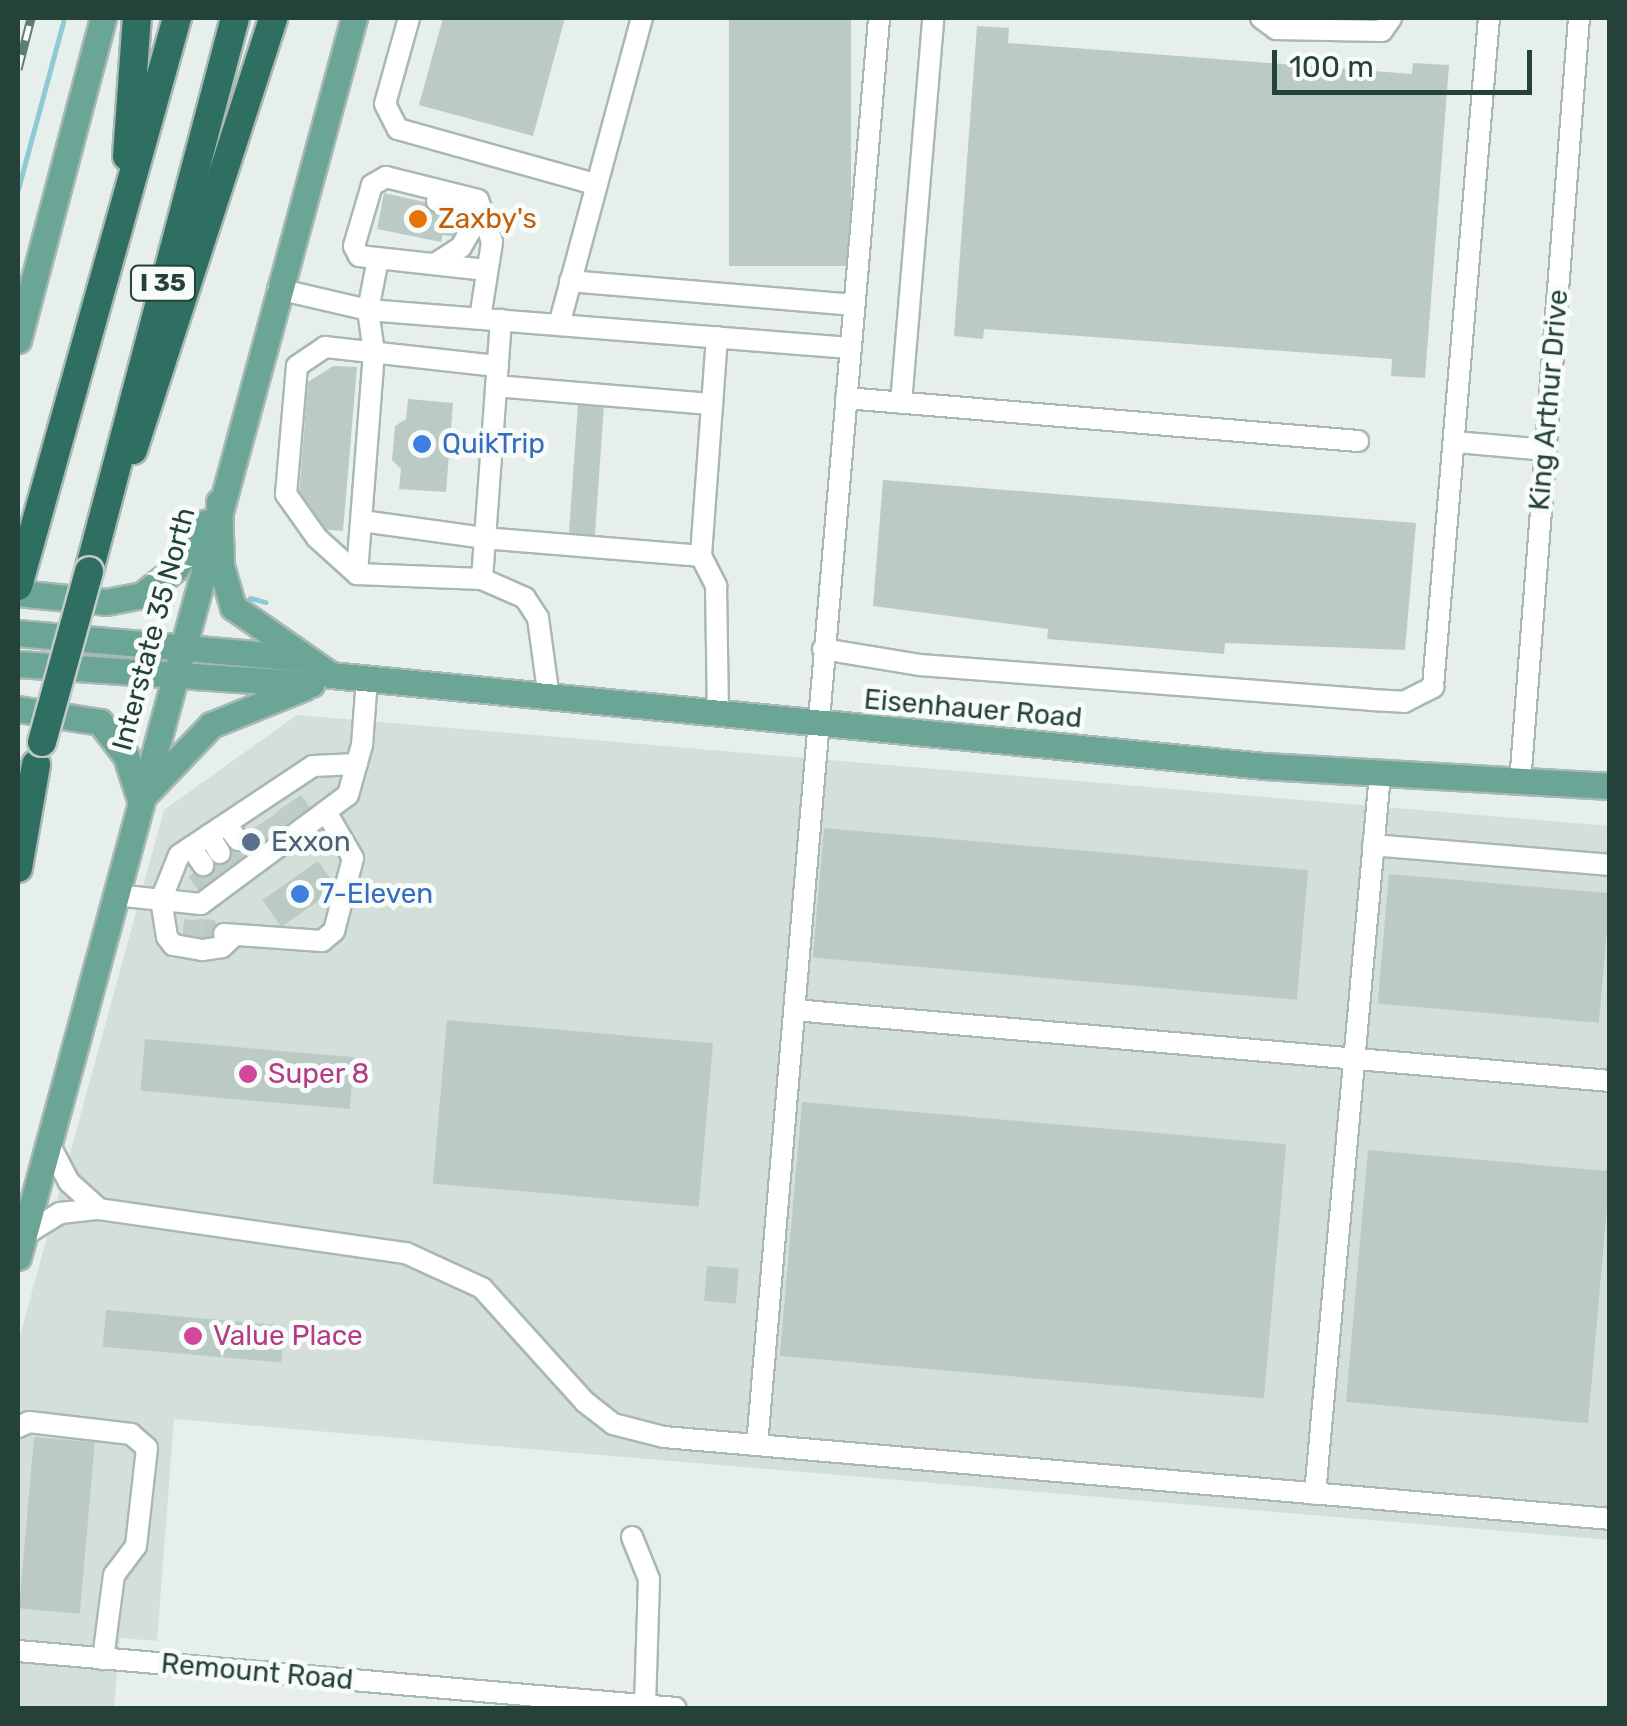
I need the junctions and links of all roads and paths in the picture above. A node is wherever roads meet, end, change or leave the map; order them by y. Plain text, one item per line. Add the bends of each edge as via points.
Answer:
1 (103, 18) edge
2 (138, 18) edge
3 (177, 18) edge
4 (235, 18) edge
5 (272, 18) edge
6 (354, 18) edge
7 (408, 18) edge
8 (642, 18) edge
9 (879, 18) edge
10 (933, 18) edge
11 (1262, 18) edge
12 (1391, 18) edge
13 (1489, 18) edge
14 (1580, 18) edge
15 (595, 184) junction
16 (372, 185) junction
17 (123, 211) junction
18 (378, 258) junction
19 (435, 264) junction
20 (486, 270) junction
21 (570, 281) junction
22 (278, 289) junction
23 (854, 305) junction
24 (368, 310) junction
25 (491, 319) junction
26 (559, 325) junction
27 (717, 337) junction
28 (18, 340) edge
29 (850, 348) junction
30 (374, 352) junction
31 (497, 376) junction
32 (846, 398) junction
33 (901, 402) junction
34 (712, 404) junction
35 (1358, 441) dead end
36 (1456, 442) junction
37 (1545, 450) junction
38 (219, 502) junction
39 (362, 521) junction
40 (484, 538) junction
41 (701, 556) junction
42 (92, 560) junction
43 (357, 574) junction
44 (482, 579) junction
45 (20, 580) edge
46 (18, 633) edge
47 (180, 647) junction
48 (824, 649) junction
49 (304, 658) junction
50 (18, 664) edge
51 (367, 678) junction
52 (170, 679) junction
53 (321, 680) junction
54 (549, 698) junction
55 (18, 709) edge
56 (718, 715) junction
57 (818, 725) junction
58 (40, 754) junction
59 (357, 764) junction
60 (1380, 774) junction
61 (1520, 783) junction
62 (1610, 786) edge
63 (140, 799) junction
64 (326, 812) junction
65 (18, 833) edge
66 (249, 841) junction
67 (1374, 846) junction
68 (1610, 865) edge
69 (18, 868) edge
70 (114, 895) junction
71 (161, 900) junction
72 (794, 1010) junction
73 (1354, 1059) junction
74 (1610, 1081) edge
75 (48, 1142) junction
76 (100, 1210) junction
77 (20, 1246) edge
78 (18, 1428) edge
79 (757, 1445) junction
80 (1315, 1494) junction
81 (1610, 1520) edge
82 (632, 1537) dead end
83 (18, 1651) edge
84 (103, 1659) junction
85 (645, 1706) junction
86 (676, 1708) edge

1 - 28 main road
2 - 17 highway
3 - 17 highway, I 35
4 - 42 highway, I 35
5 - 42 highway via 208,204 158,386
6 - 22 main road, Interstate 35 North
7 - 15 street via 385,104 398,129
8 - 15 street
9 - 23 street
10 - 33 street
11 - 12 street via 1276,29 1382,31
13 - 36 street
14 - 37 street, King Arthur Drive
15 - 21 street
16 - 18 street via 354,246 359,256
16 - 19 street via 468,215 472,228 461,247
16 - 20 street via 386,177 478,200 490,224
17 - 45 highway, I 35
18 - 19 street
18 - 24 street
19 - 20 street
20 - 25 street
21 - 23 street
21 - 26 street
22 - 24 street
22 - 38 main road, Interstate 35 North
23 - 29 street
24 - 25 street
24 - 30 street
25 - 26 street
25 - 31 street
26 - 27 street
27 - 29 street
27 - 34 street
29 - 32 street
30 - 31 street
30 - 39 street
30 - 43 street via 310,352 294,381 286,494 317,538
31 - 34 street
31 - 40 street
32 - 33 street
32 - 48 street
33 - 35 street
34 - 41 street
36 - 37 street
36 - 48 street via 1438,667 1432,687 1404,702 920,665
37 - 61 street, King Arthur Drive
38 - 45 main road via 176,568 142,596 106,602
38 - 47 main road, Interstate 35 North
38 - 49 main road via 221,566 233,607
39 - 40 street
39 - 43 street
40 - 41 street
40 - 44 street
41 - 56 street via 716,586
42 - 58 highway, I 35, bridge
43 - 44 street
44 - 54 street via 525,598 538,618
46 - 47 main road, Eisenhauer Road
47 - 49 main road, Eisenhauer Road
47 - 52 main road, Interstate 35 North
48 - 57 street
49 - 53 main road, Eisenhauer Road
50 - 52 main road, Eisenhauer Road
51 - 53 main road, Eisenhauer Road
51 - 54 main road, Eisenhauer Road
51 - 59 street
52 - 53 main road, Eisenhauer Road
52 - 63 main road, Interstate 35 North
53 - 63 main road via 210,726
54 - 56 main road, Eisenhauer Road
55 - 63 main road via 100,722 126,756
56 - 57 main road, Eisenhauer Road
57 - 60 main road, Eisenhauer Road
57 - 72 street
58 - 65 highway, I 35
58 - 69 highway
59 - 64 street via 348,795
59 - 66 street via 313,766
60 - 61 main road, Eisenhauer Road
60 - 67 street
61 - 62 main road, Eisenhauer Road
63 - 70 main road, Interstate 35 North
64 - 66 street
64 - 71 street via 353,858 334,930 322,941 226,934 222,947 173,945 174,928
66 - 71 street via 202,904
66 - 71 street via 178,855
67 - 68 street
67 - 73 street
70 - 71 street
70 - 75 main road, Interstate 35 North
72 - 73 street
72 - 79 street
73 - 74 street
73 - 80 street
75 - 76 street via 69,1182
75 - 77 main road, Interstate 35 North
76 - 77 street via 60,1214
76 - 79 street via 406,1253 448,1268 482,1288 584,1402 613,1424 664,1437
78 - 84 street via 30,1422 131,1434 146,1448 136,1546 114,1576
79 - 80 street
80 - 81 street
82 - 85 street via 650,1579
83 - 84 street, Remount Road
84 - 85 street, Remount Road
85 - 86 street, Remount Road

